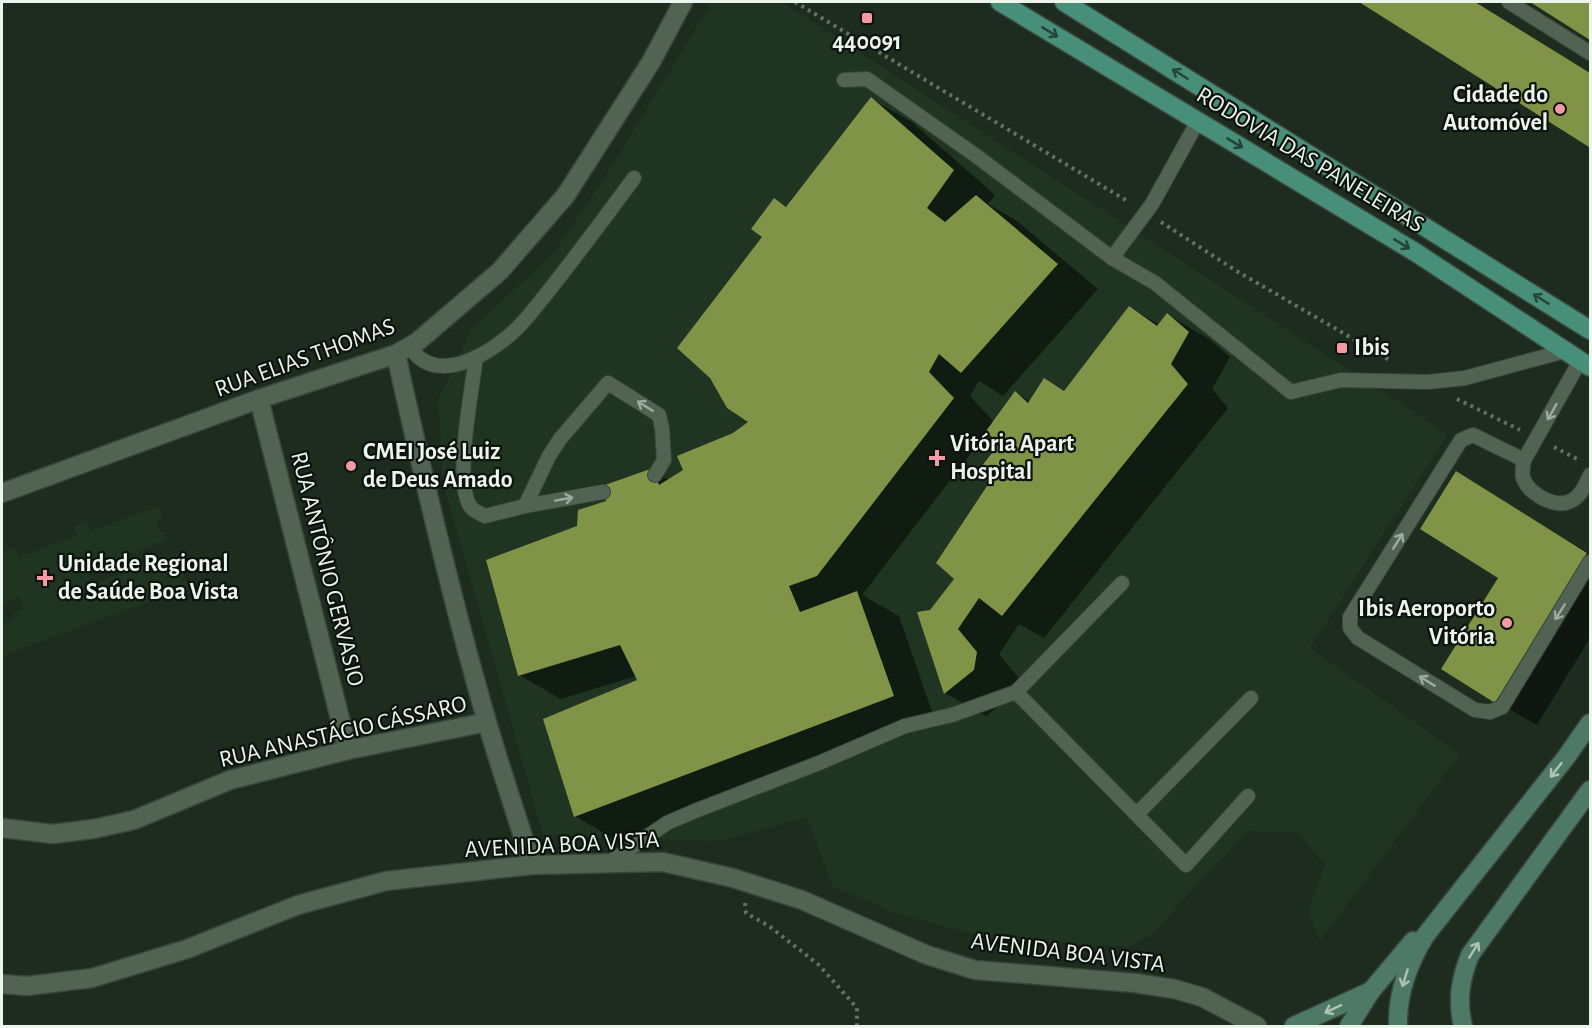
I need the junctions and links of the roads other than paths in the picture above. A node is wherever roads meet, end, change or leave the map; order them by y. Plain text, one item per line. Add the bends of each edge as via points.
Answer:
1 (684, 2) edge
2 (1000, 2) edge
3 (1064, 2) edge
4 (1509, 2) edge
5 (1084, 9) edge
6 (1590, 53) edge
7 (844, 80) dead end
8 (1198, 121) junction
9 (634, 178) dead end
10 (620, 210) dead end
11 (582, 248) junction
12 (1112, 258) junction
13 (1590, 330) edge
14 (403, 350) junction
15 (476, 357) junction
16 (1579, 359) edge
17 (259, 399) junction
18 (1524, 460) junction
19 (655, 475) dead end
20 (1590, 475) edge
21 (603, 492) dead end
22 (2, 493) edge
23 (1586, 493) edge
24 (525, 506) junction
25 (1590, 562) edge
26 (1122, 583) dead end
27 (1016, 692) junction
28 (1251, 698) dead end
29 (487, 722) junction
30 (1590, 723) edge
31 (348, 750) junction
32 (1590, 790) edge
33 (1248, 796) dead end
34 (1137, 814) junction
35 (2, 828) edge
36 (1502, 837) junction
37 (608, 864) junction
38 (532, 865) junction
39 (2, 984) edge
40 (1371, 991) junction
41 (1257, 1026) edge
42 (1294, 1026) edge
43 (1349, 1026) edge
44 (1398, 1026) edge
45 (1463, 1026) edge

1 - 14 street, RUA ELIAS THOMAS via 651,62 566,195 500,271
2 -> 8 main road, RODOVIA DAS PANELEIRAS
3 - 5 main road, RODOVIA DAS PANELEIRAS
4 - 6 lane
13 -> 5 main road, RODOVIA DAS PANELEIRAS
7 - 12 lane via 867,79 975,154
8 - 12 lane via 1146,213
8 -> 16 main road, RODOVIA DAS PANELEIRAS via 1415,252
9 - 11 lane
10 - 11 lane
11 - 15 lane via 526,318 502,341
12 - 16 lane via 1155,283 1291,392 1341,380 1428,382
14 - 15 lane via 424,363 444,366
14 - 17 street, RUA ELIAS THOMAS
14 - 29 street via 423,479
15 - 24 lane via 462,473 464,494 471,509 485,516
16 -> 18 lane
17 - 22 street, RUA ELIAS THOMAS
17 - 31 street, RUA ANTÔNIO GERVASIO
18 - 23 lane via 1523,477 1531,490 1544,498 1557,504
25 -> 18 lane via 1502,706 1490,712 1475,710 1358,638 1350,628 1350,617 1461,440 1473,435
19 -> 24 lane via 664,460 659,415 608,383 560,439
20 - 23 lane
24 -> 21 lane
26 - 27 lane
27 - 34 lane
27 - 37 lane via 952,715 905,726 694,811 667,823
28 - 34 lane
29 - 31 street, RUA ANASTÁCIO CÁSSARO
29 - 38 street
30 -> 36 main road
31 - 35 street, RUA ANASTÁCIO CÁSSARO via 230,780 134,820 53,834
45 -> 32 main road via 1459,991 1470,956
33 - 34 lane via 1186,865
36 - 40 main road
36 -> 44 main road via 1413,956 1400,998
37 - 38 street, AVENIDA BOA VISTA
37 - 41 street, AVENIDA BOA VISTA via 663,862 713,873 802,900 927,955 975,970 1174,989 1202,997
38 - 39 street, AVENIDA BOA VISTA via 386,881 298,905 187,949 92,978 27,986
40 -> 42 main road
40 - 43 main road

